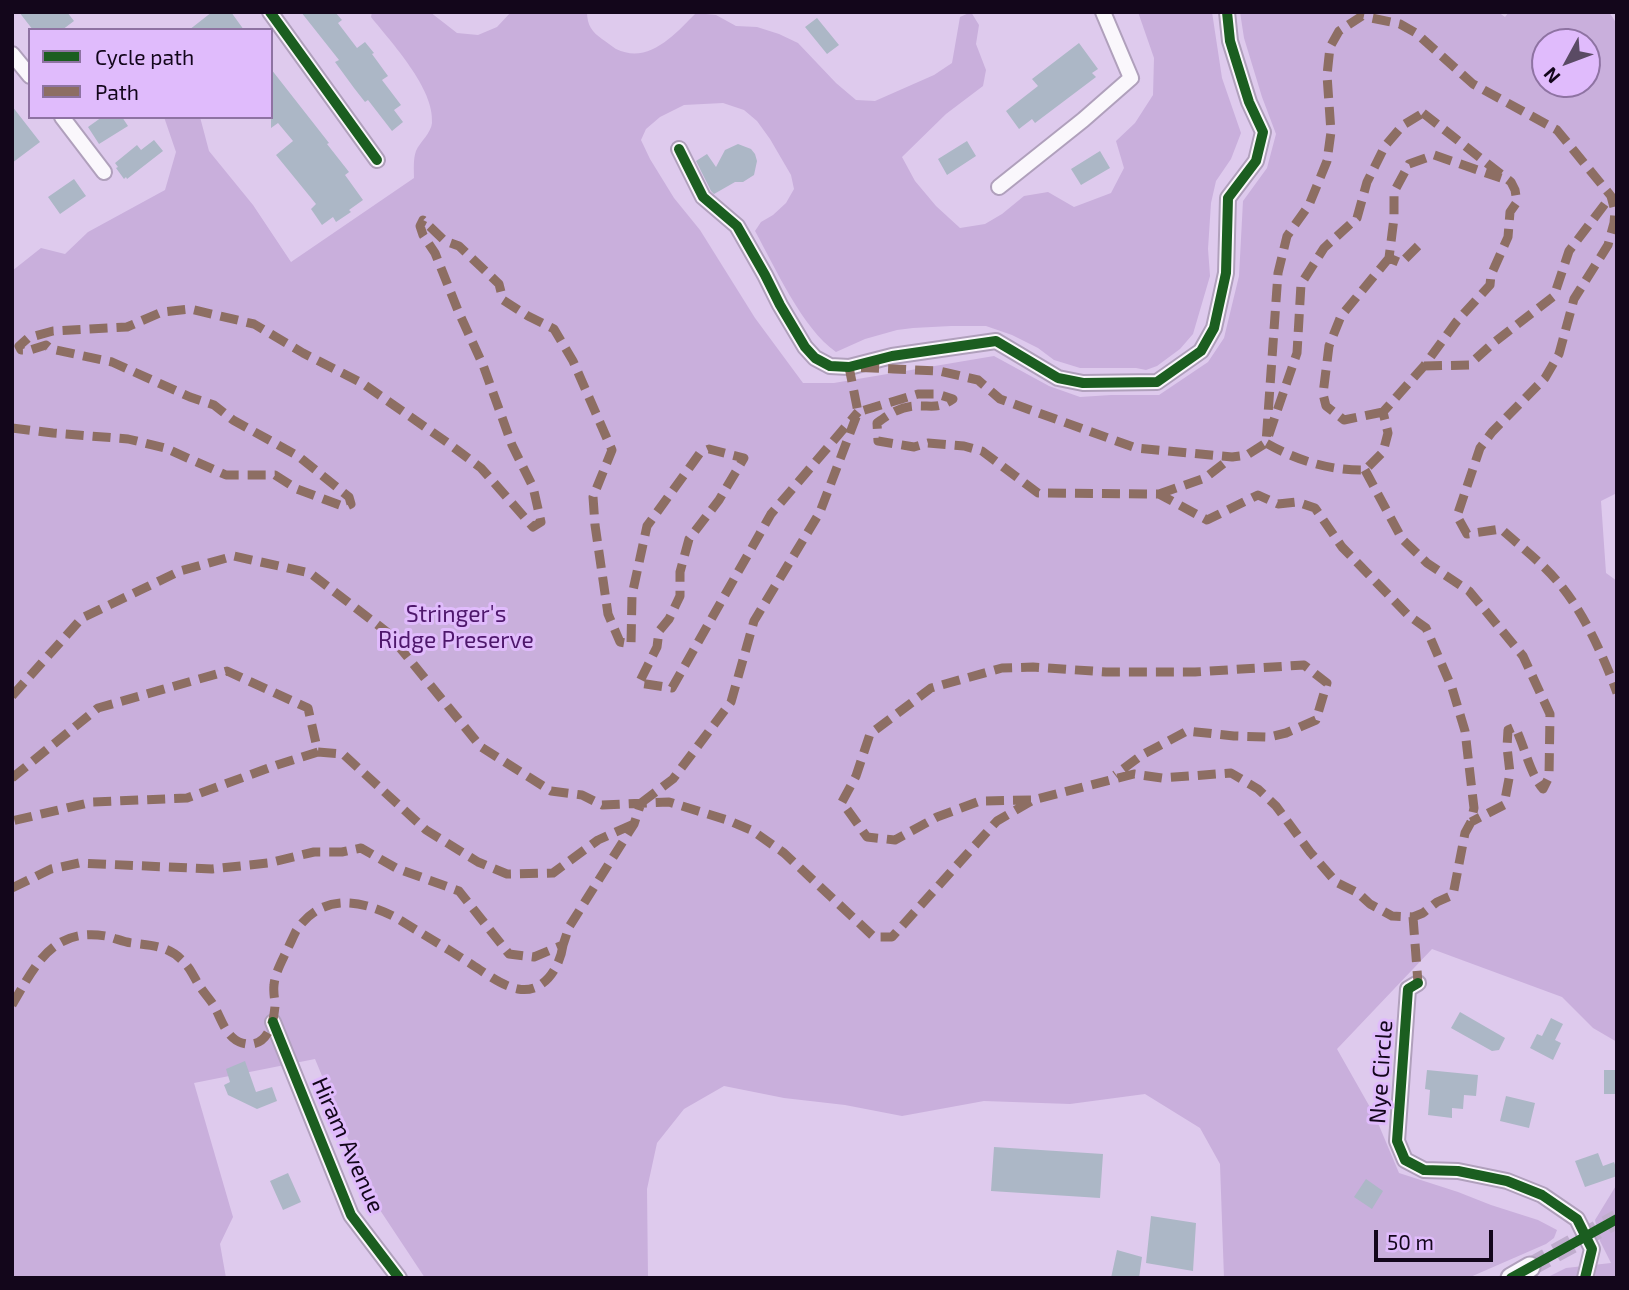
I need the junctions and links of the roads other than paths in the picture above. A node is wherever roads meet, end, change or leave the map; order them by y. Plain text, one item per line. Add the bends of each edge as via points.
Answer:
1 (270, 12) edge
2 (1103, 12) edge
3 (1227, 12) edge
4 (12, 54) edge
5 (28, 74) edge
6 (64, 119) edge
7 (680, 149) dead end
8 (377, 160) dead end
9 (104, 172) dead end
10 (999, 187) dead end
11 (1418, 983) dead end
12 (274, 1022) dead end
13 (1530, 1267) tunnel mouth
14 (400, 1278) edge
15 (1511, 1278) edge
16 (1585, 1278) edge

1 - 8 street
2 - 10 street via 1131,78
3 - 7 street via 1230,41 1262,132 1256,161 1228,198 1226,273 1214,328 1200,351 1157,382 1083,383 1058,378 996,341 849,367 830,366 805,347 737,226 703,197
4 - 5 street
6 - 9 street
11 - 16 street, Nye Circle via 1408,989 1397,1141 1405,1160 1424,1170 1507,1181 1542,1195 1577,1219 1592,1249
12 - 14 street, Hiram Avenue via 351,1215
13 - 15 main road

